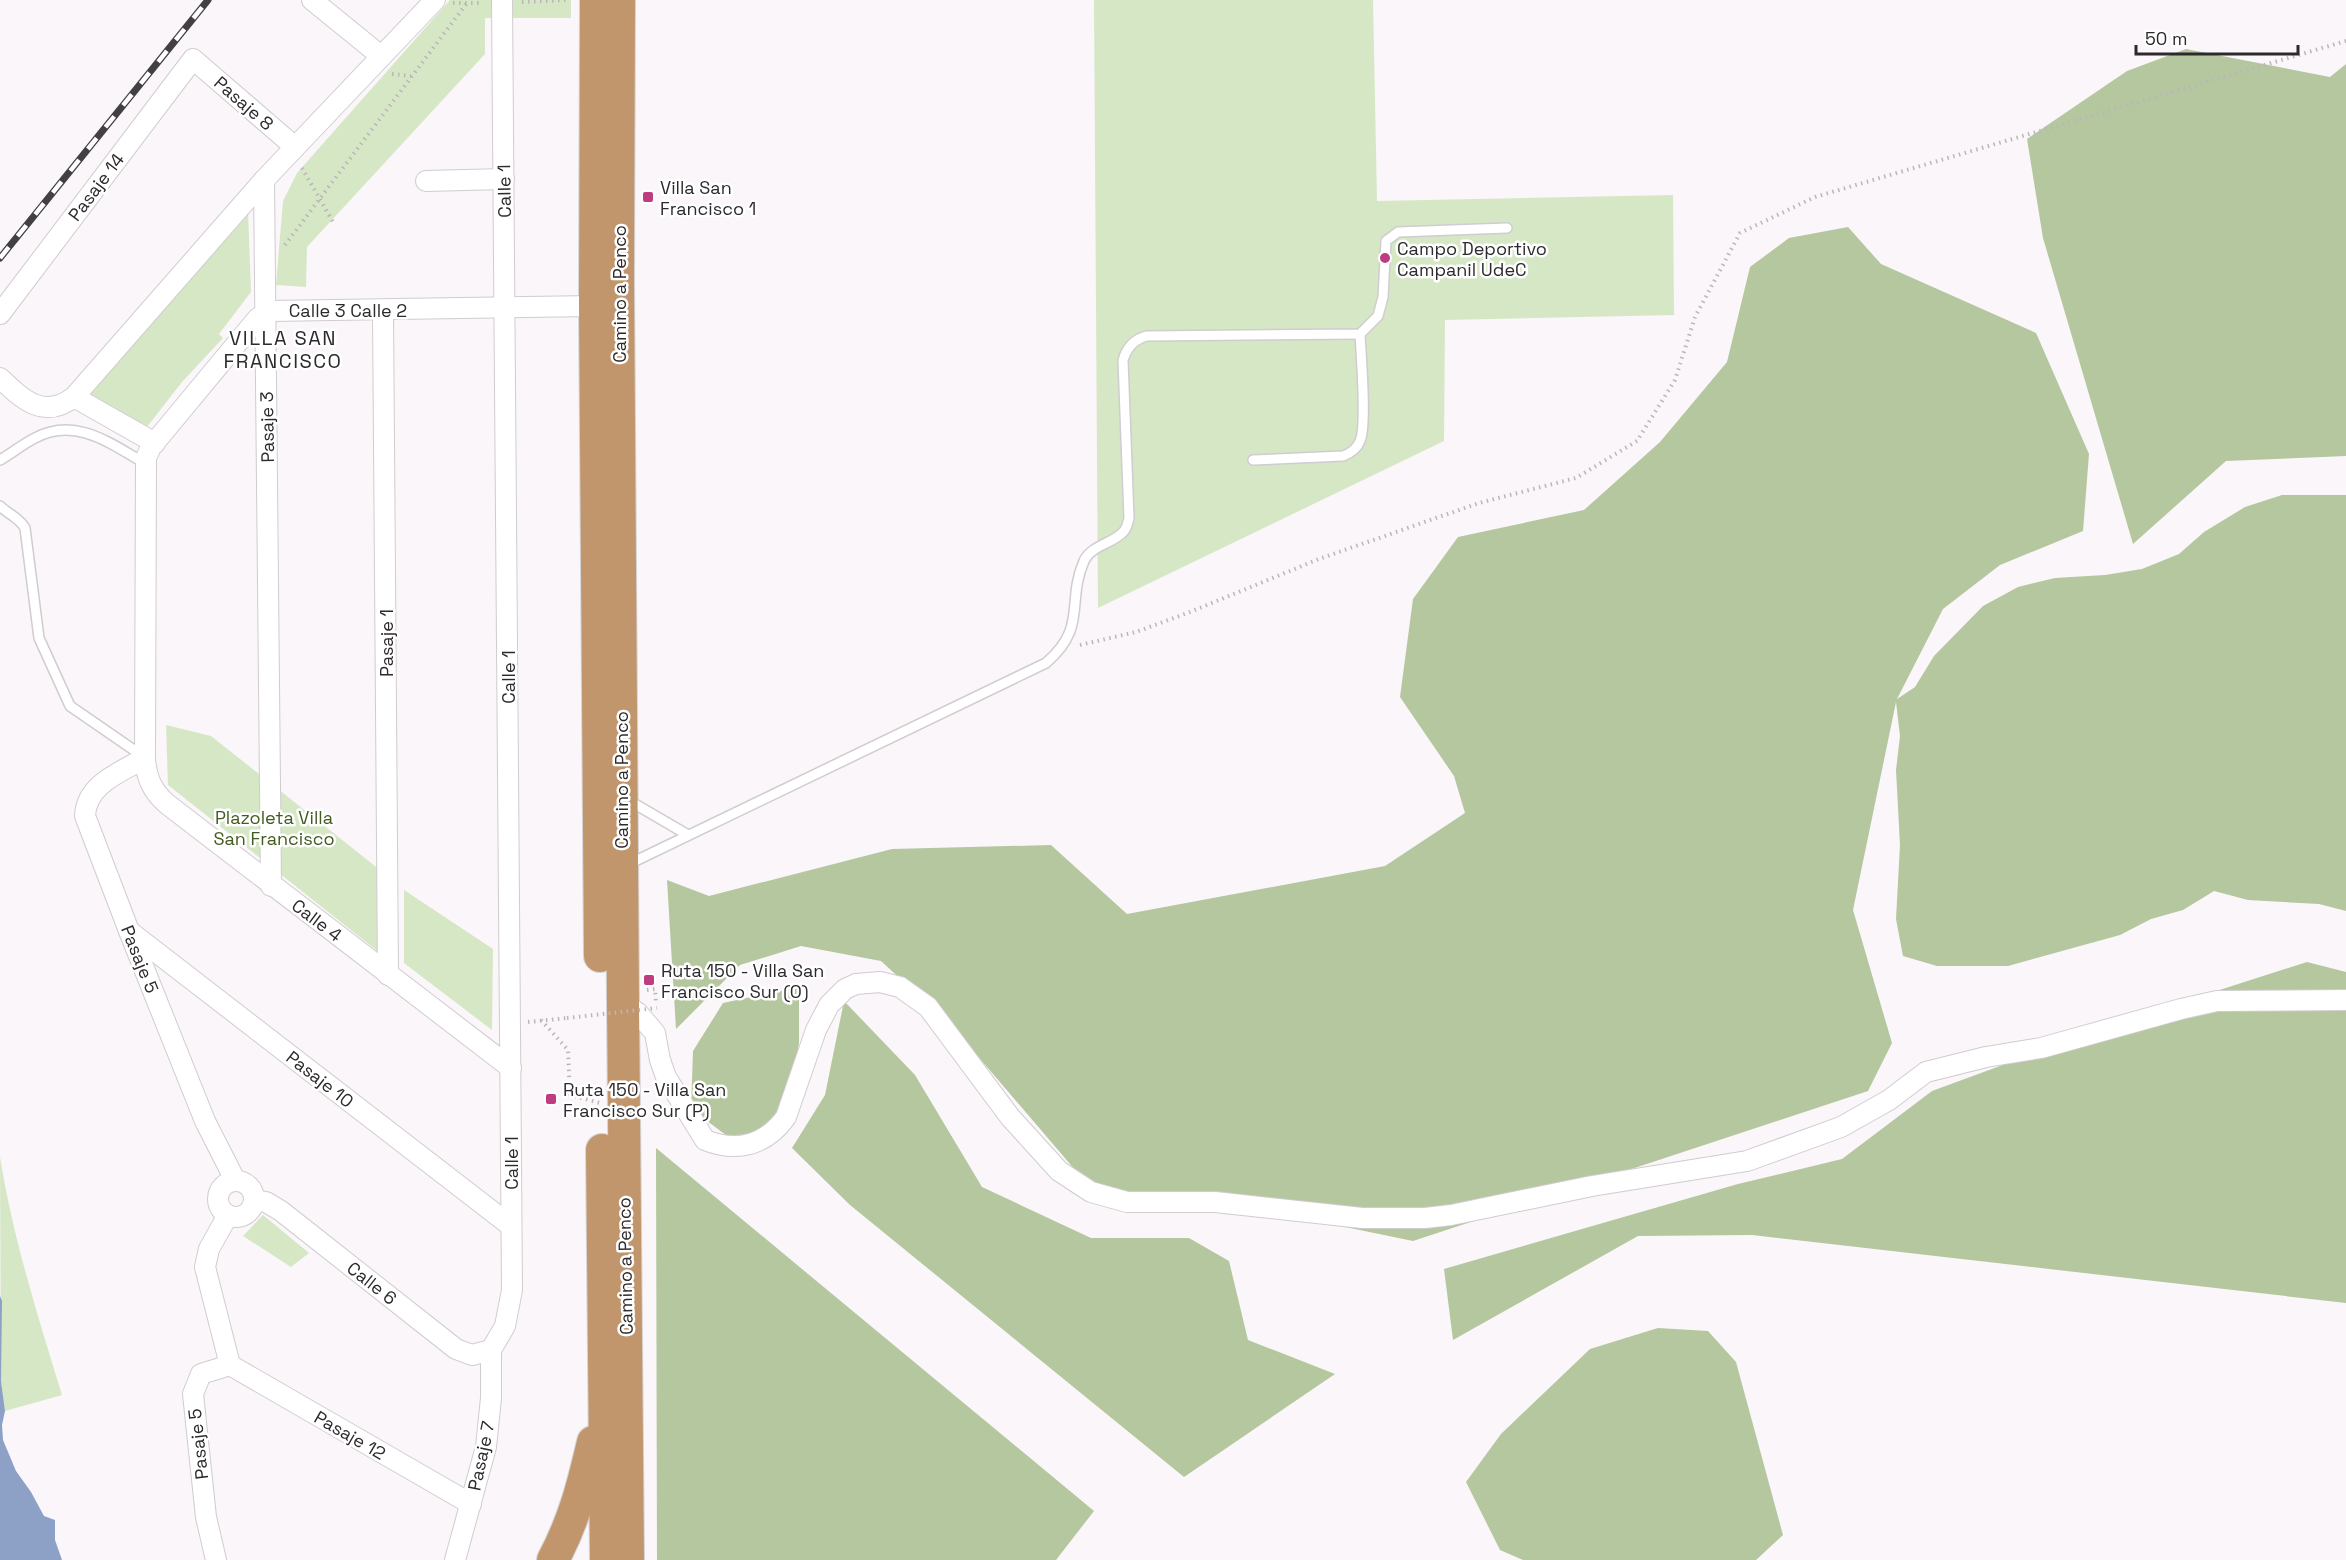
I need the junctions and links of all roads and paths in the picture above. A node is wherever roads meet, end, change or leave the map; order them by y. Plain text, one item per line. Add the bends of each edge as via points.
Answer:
1 (312, 0) edge
2 (435, 0) edge
3 (502, 0) edge
4 (619, 0) edge
5 (570, 1) edge
6 (467, 3) dead end
7 (2346, 41) edge
8 (381, 56) junction
9 (193, 59) joint
10 (295, 147) junction
11 (504, 179) junction
12 (264, 180) junction
13 (426, 180) dead end
14 (320, 200) junction
15 (333, 222) dead end
16 (1508, 228) dead end
17 (282, 249) dead end
18 (595, 306) junction
19 (505, 308) junction
20 (383, 310) junction
21 (266, 312) junction
22 (0, 314) edge
23 (1360, 334) junction
24 (0, 378) edge
25 (74, 398) junction
26 (155, 443) junction
27 (0, 460) edge
28 (1253, 460) dead end
29 (146, 464) junction
30 (0, 506) edge
31 (1061, 649) junction
32 (145, 758) junction
33 (622, 796) junction
34 (688, 835) junction
35 (622, 867) junction
36 (271, 885) junction
37 (129, 931) junction
38 (388, 975) junction
39 (655, 989) dead end
40 (2346, 1000) edge
41 (622, 1003) junction
42 (511, 1068) junction
43 (602, 1104) junction
44 (235, 1180) junction
45 (254, 1200) junction
46 (228, 1215) junction
47 (512, 1227) junction
48 (491, 1350) junction
49 (230, 1365) junction
50 (604, 1401) junction
51 (471, 1504) junction
52 (216, 1560) edge
53 (455, 1560) edge
54 (553, 1560) edge
55 (606, 1560) edge
56 (628, 1560) edge

1 - 8 street
2 - 8 street
3 - 11 street, Calle 1
4 - 33 highway, Camino a Penco
5 - 18 highway, Camino a Penco
6 - 14 path
7 - 31 path via 1815,197 1740,233 1695,317 1675,380 1637,441 1576,478 1479,503 1319,559 1136,632
8 - 10 street
9 - 10 street, Pasaje 8
9 - 22 street, Pasaje 14
10 - 12 street
10 - 14 path via 298,161
11 - 13 street
11 - 19 street, Calle 1
12 - 21 street, Pasaje 3
12 - 25 street
14 - 15 path
14 - 17 path
16 - 23 lane via 1398,232 1386,242 1378,316
18 - 19 street, Calle 3 Calle 2
18 - 43 highway, Camino a Penco
19 - 20 street, Calle 3 Calle 2
19 - 42 street, Calle 1
20 - 21 street, Calle 3 Calle 2
20 - 38 street, Pasaje 1
21 - 26 street, Calle 3 Calle 2
21 - 36 street, Pasaje 3
23 - 28 lane via 1363,429 1358,446 1343,456
23 - 31 lane via 1147,336 1131,344 1123,360 1130,518 1124,532 1085,558 1078,576 1074,625
24 - 25 street via 36,405 63,406
25 - 26 street
26 - 29 street, Calle 3 Calle 2
27 - 29 lane via 37,437 59,430 82,430
29 - 32 street, Calle 3 Calle 2
30 - 32 lane via 20,519 25,528 39,638 70,706
31 - 34 lane via 1046,663
32 - 36 street, Calle 4 via 149,783 160,798
32 - 37 street, Pasaje 5 via 97,788 85,806 88,825
33 - 34 lane
33 - 35 highway, Camino a Penco
34 - 35 lane
35 - 41 highway, Camino a Penco
36 - 38 street, Calle 4
37 - 44 street, Pasaje 5 via 205,1121
37 - 47 street, Pasaje 10
38 - 42 street, Calle 4
39 - 43 path, bridge via 657,1008 541,1020 568,1050 570,1095
40 - 41 street via 2217,1001 2041,1048 1926,1072 1889,1100 1841,1127 1748,1161 1592,1186 1451,1215 1394,1219 1215,1202 1127,1202 1091,1191 1059,1171 1010,1117 928,1007 900,987 880,982 845,989 829,1005 780,1126 755,1143 734,1147 714,1144 705,1140 666,1077 655,1033 638,1013
41 - 56 highway, Camino a Penco
42 - 47 street, Calle 1
43 - 50 highway, Camino a Penco
44 - 45 street, Calle 6 via 251,1188
44 - 46 street via 224,1185 218,1195 219,1207
45 - 46 street via 245,1215
45 - 48 street, Calle 6 via 281,1211 456,1349 472,1355
46 - 49 street via 209,1249 205,1267
47 - 48 street, Calle 1 via 511,1302 505,1326
48 - 51 street, Pasaje 7 via 490,1423
49 - 51 street, Pasaje 12
49 - 52 street, Pasaje 5 via 201,1374 193,1394 206,1517
50 - 54 highway via 577,1507
50 - 55 highway, Camino a Penco
51 - 53 street, Pasaje 7

